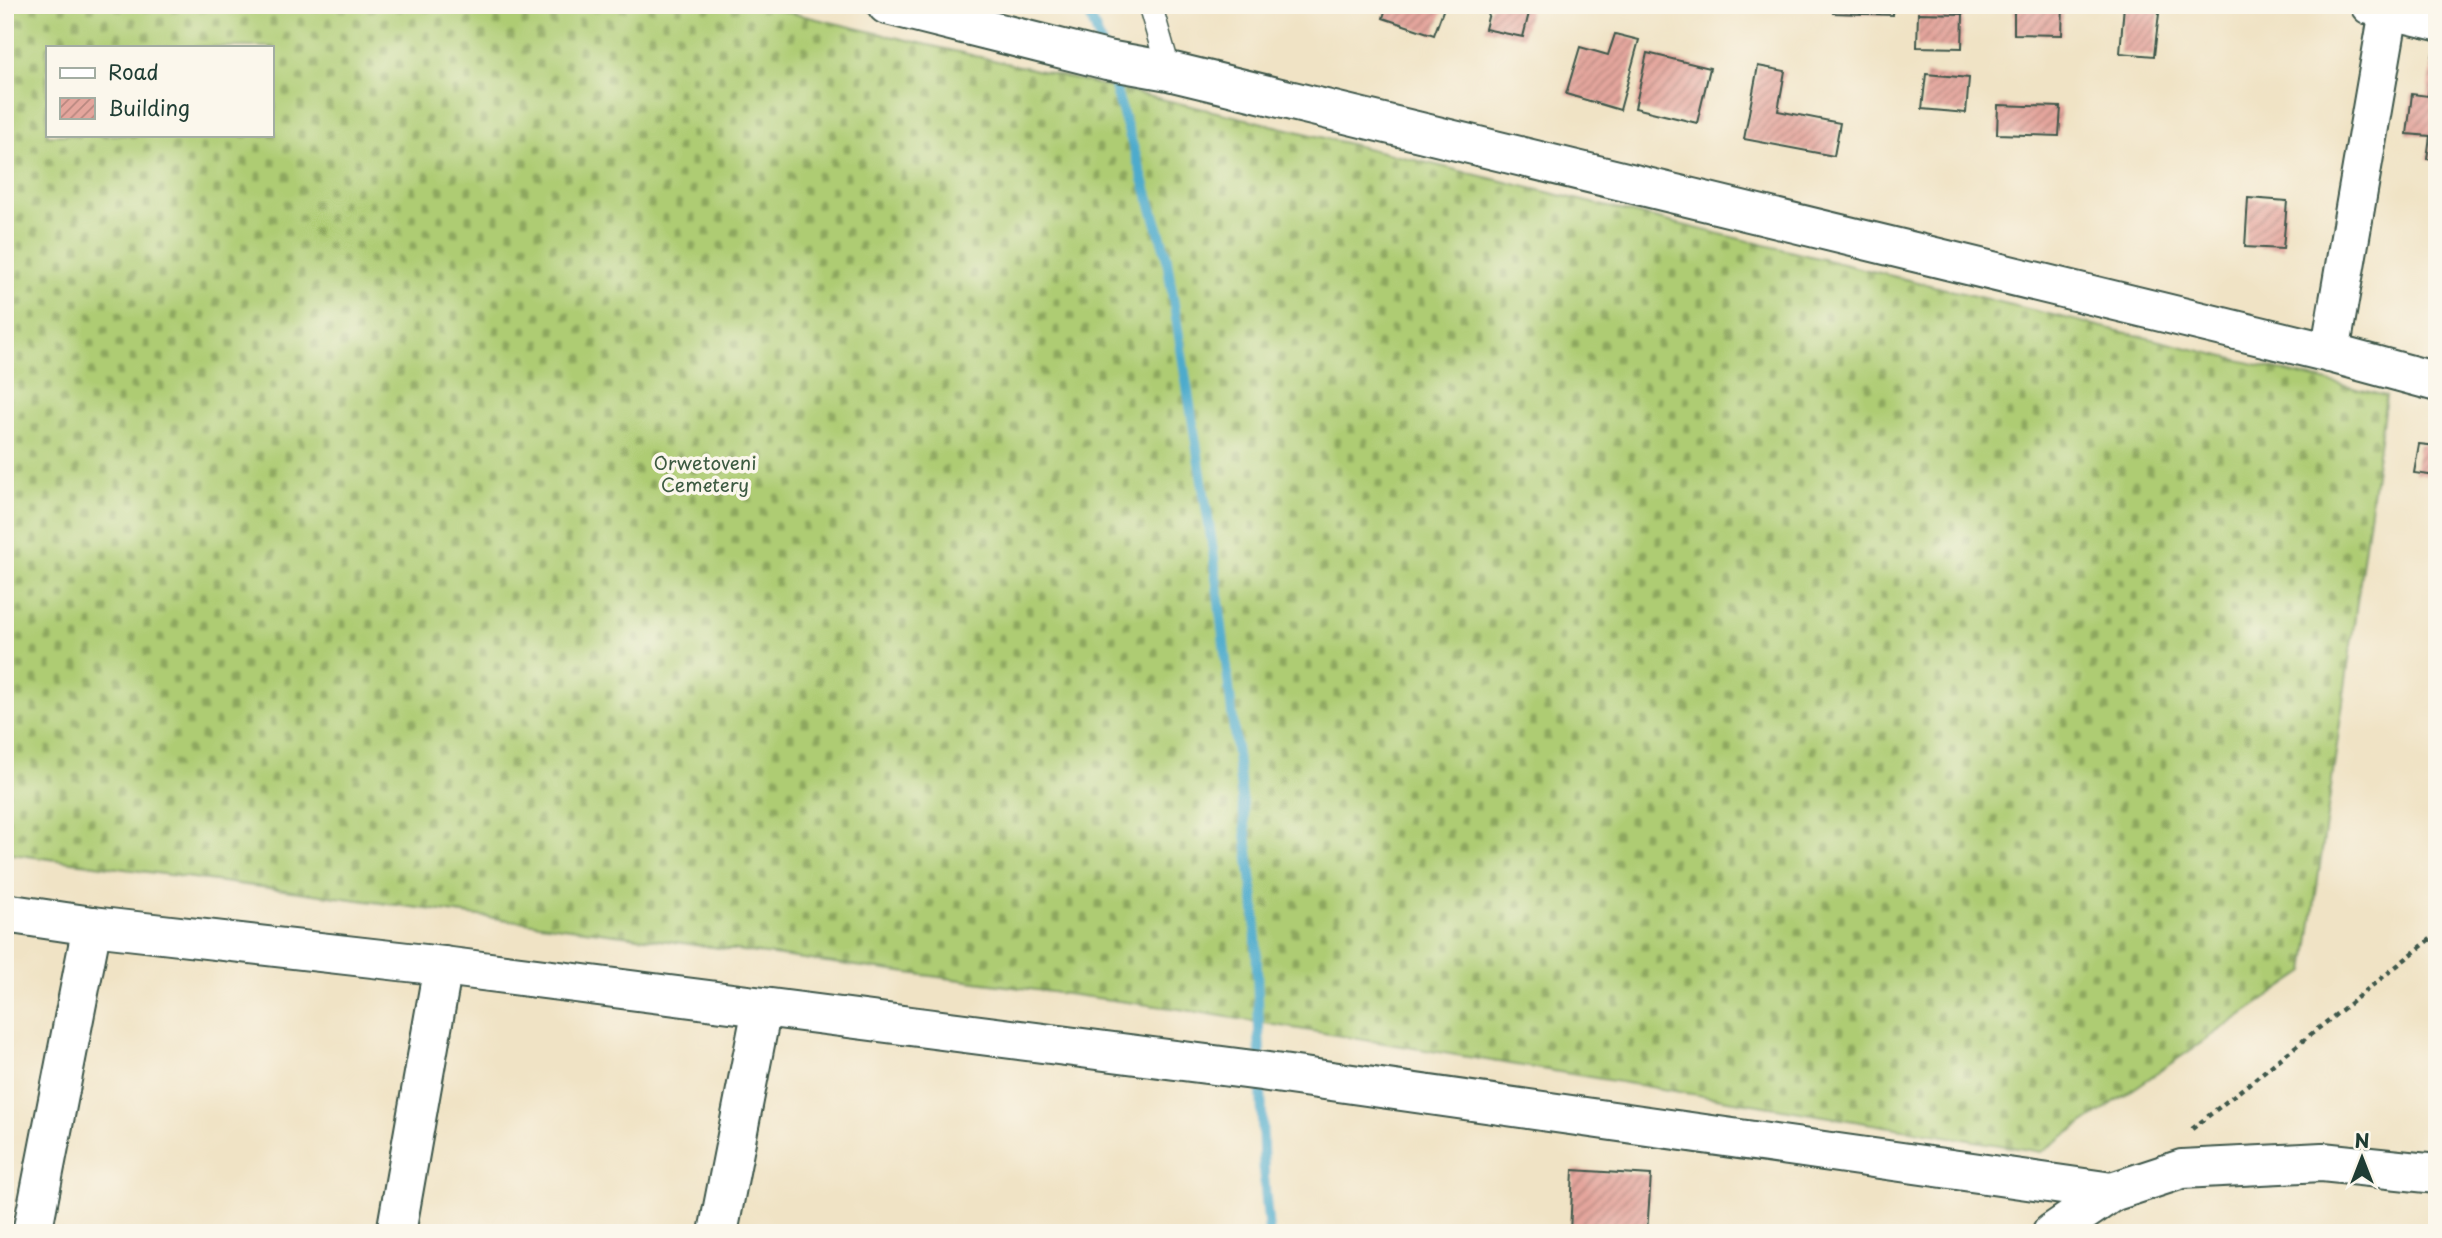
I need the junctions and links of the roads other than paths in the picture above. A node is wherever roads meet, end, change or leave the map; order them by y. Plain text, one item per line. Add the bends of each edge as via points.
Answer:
1 (887, 5) edge
2 (1150, 5) edge
3 (2383, 7) edge
4 (2437, 21) edge
5 (1169, 71) junction
6 (2330, 353) junction
7 (2437, 382) edge
8 (5, 913) edge
9 (93, 926) junction
10 (443, 966) junction
11 (762, 1008) junction
12 (2437, 1174) edge
13 (2112, 1192) junction
14 (32, 1233) edge
15 (396, 1233) edge
16 (718, 1233) edge
17 (2052, 1233) edge

1 - 5 street
2 - 5 lane
3 - 4 street
3 - 6 street
5 - 6 street
6 - 7 street
8 - 9 street
9 - 10 street
9 - 14 street
10 - 11 street
10 - 15 street
11 - 13 street via 1261,1071
11 - 16 street
12 - 13 street via 2322,1162 2182,1169
13 - 17 street

